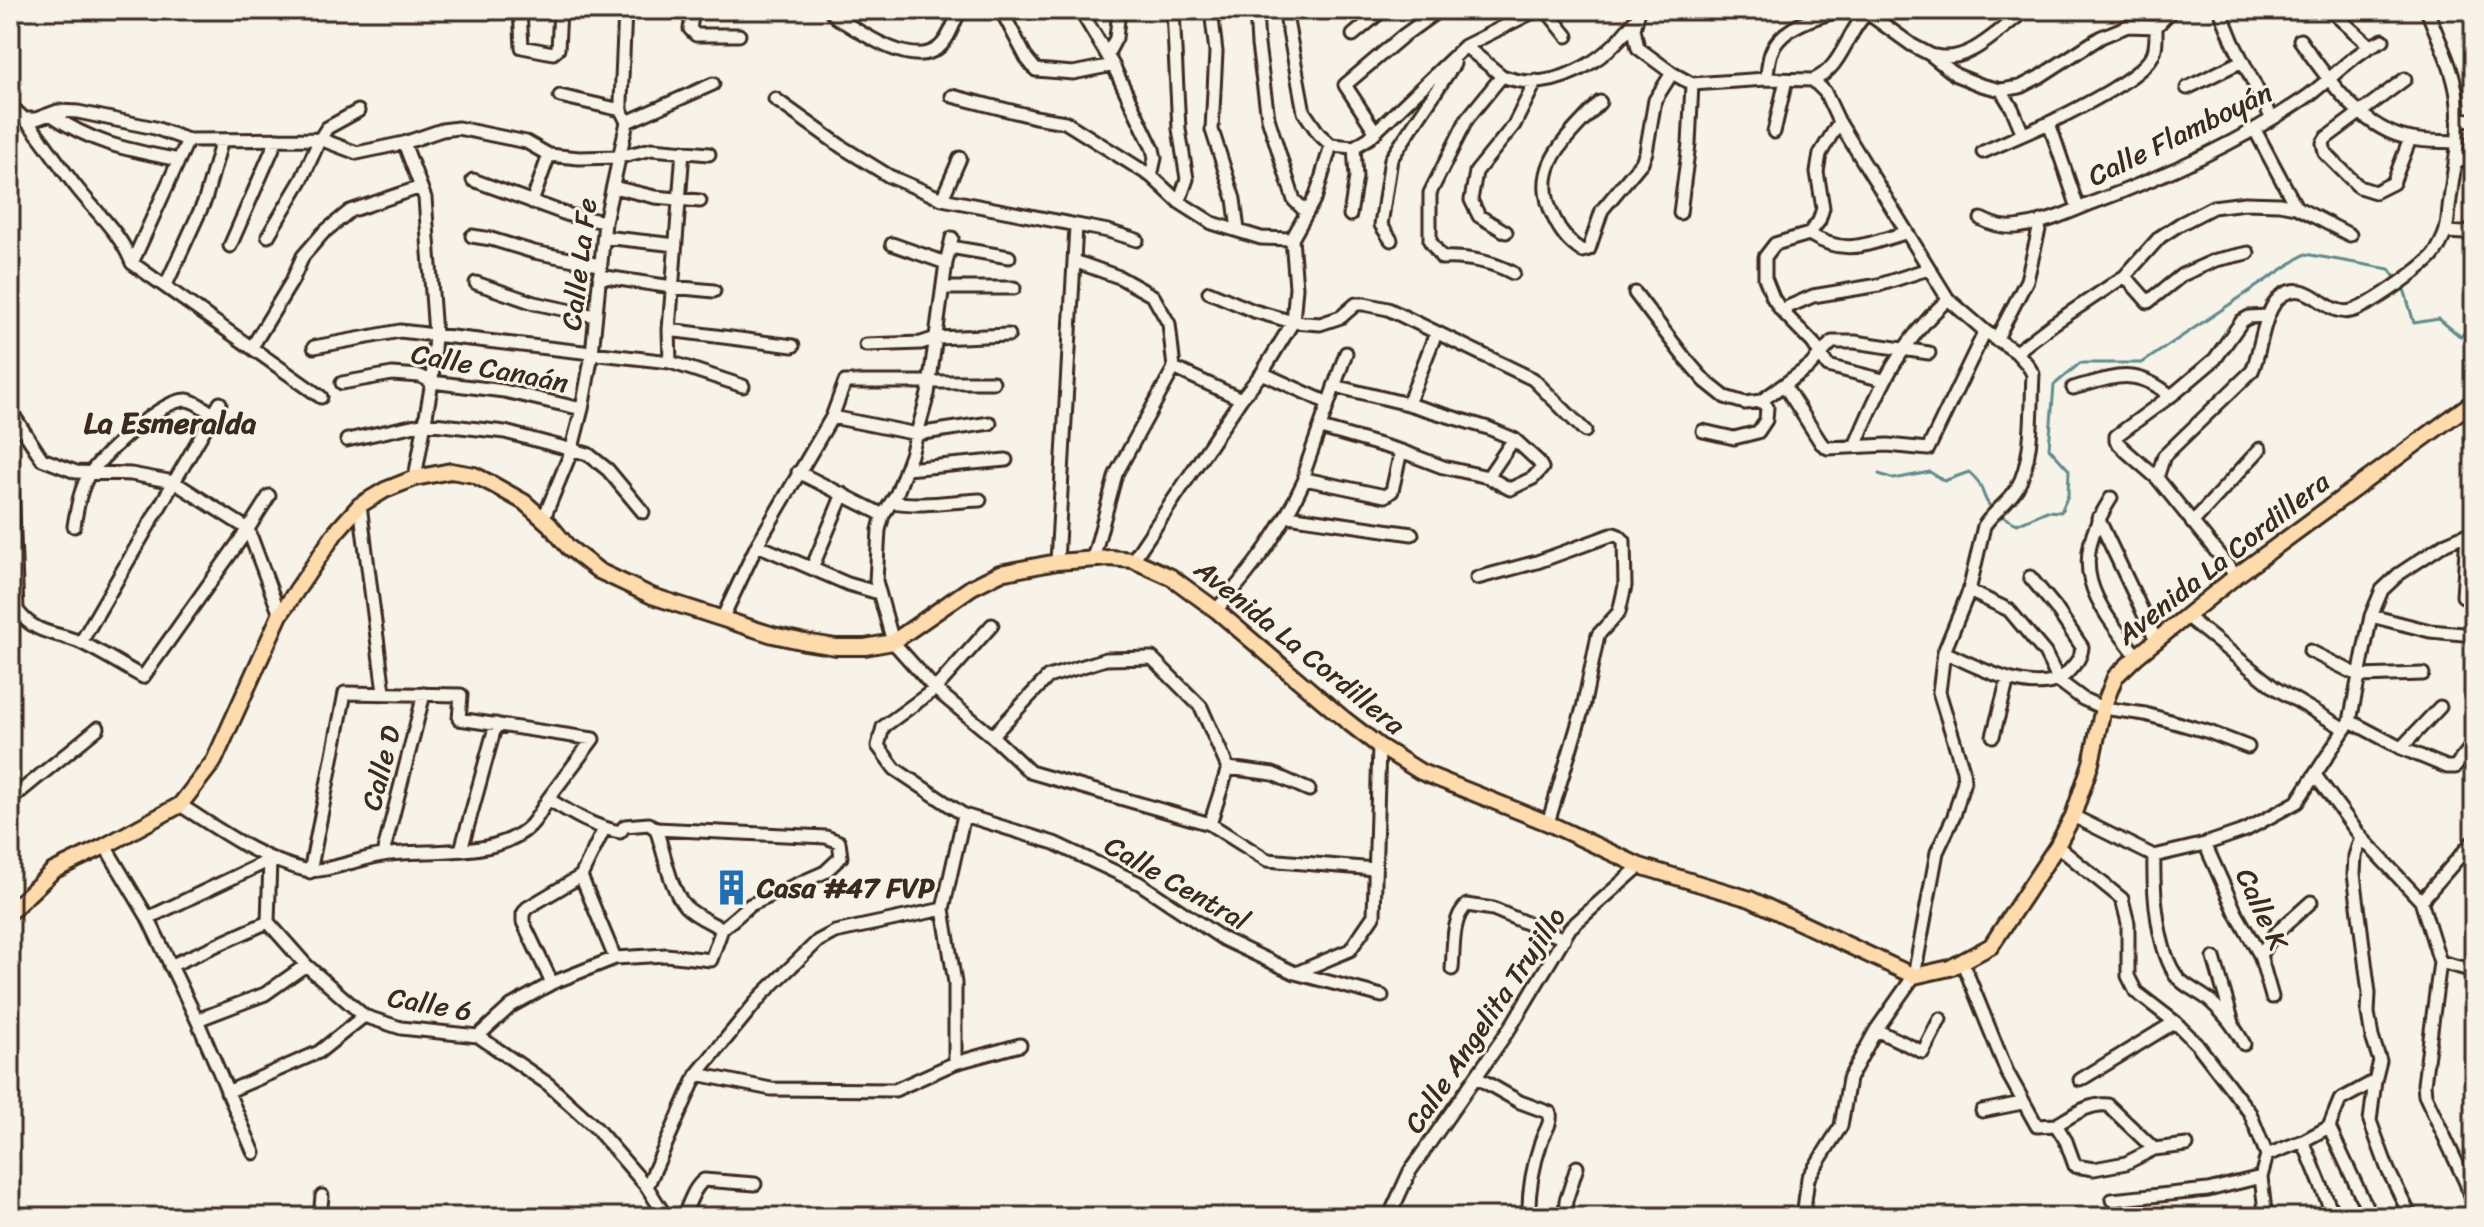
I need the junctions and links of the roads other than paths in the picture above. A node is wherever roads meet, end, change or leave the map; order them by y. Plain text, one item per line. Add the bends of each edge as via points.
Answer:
1 (519, 10) edge
2 (560, 10) edge
3 (625, 10) edge
4 (693, 10) edge
5 (830, 10) edge
6 (960, 10) edge
7 (1001, 10) edge
8 (1080, 10) edge
9 (1119, 10) edge
10 (1173, 10) edge
11 (1211, 10) edge
12 (1256, 10) edge
13 (1285, 10) edge
14 (1383, 10) edge
15 (1439, 10) edge
16 (1537, 10) edge
17 (1546, 10) edge
18 (1845, 10) edge
19 (2026, 10) edge
20 (2172, 10) edge
21 (2220, 10) edge
22 (2330, 10) edge
23 (2427, 10) edge
24 (1868, 11) edge
25 (1638, 12) edge
26 (2156, 27) junction
27 (739, 35) dead end
28 (1353, 35) dead end
29 (1567, 36) dead end
30 (2300, 40) dead end
31 (2383, 40) dead end
32 (1465, 46) junction
33 (2370, 46) junction
34 (1931, 55) junction
35 (1110, 60) junction
36 (2242, 61) junction
37 (1672, 73) junction
38 (1502, 76) junction
39 (1766, 79) junction
40 (2405, 79) dead end
41 (1786, 80) junction
42 (1813, 80) junction
43 (1536, 81) junction
44 (2329, 81) junction
45 (713, 84) dead end
46 (1692, 84) junction
47 (2187, 88) dead end
48 (2001, 90) junction
49 (560, 96) dead end
50 (952, 96) dead end
51 (775, 99) dead end
52 (1600, 102) dead end
53 (10, 106) edge
54 (621, 110) junction
55 (358, 111) dead end
56 (2360, 112) junction
57 (50, 114) junction
58 (26, 119) junction
59 (2272, 119) junction
60 (2458, 119) junction
61 (2474, 120) edge
62 (627, 122) junction
63 (1839, 122) junction
64 (2049, 123) junction
65 (2255, 130) junction
66 (1375, 131) junction
67 (1774, 132) dead end
68 (2023, 134) junction
69 (277, 139) junction
70 (320, 139) junction
71 (2410, 139) junction
72 (188, 140) junction
73 (222, 140) junction
74 (2456, 142) junction
75 (404, 143) junction
76 (1331, 145) junction
77 (1354, 147) junction
78 (683, 151) junction
79 (1983, 152) dead end
80 (709, 154) dead end
81 (549, 155) junction
82 (619, 157) junction
83 (960, 158) dead end
84 (179, 160) junction
85 (2455, 160) junction
86 (2474, 161) edge
87 (1151, 176) junction
88 (473, 180) dead end
89 (421, 187) junction
90 (613, 187) junction
91 (679, 199) junction
92 (942, 199) junction
93 (700, 201) dead end
94 (532, 202) junction
95 (1179, 202) junction
96 (2296, 207) junction
97 (2078, 208) junction
98 (1306, 212) junction
99 (1680, 213) dead end
100 (1350, 215) dead end
101 (1981, 219) dead end
102 (2041, 221) junction
103 (605, 222) junction
104 (1076, 226) junction
105 (1238, 230) junction
106 (2474, 230) edge
107 (1506, 232) dead end
108 (2446, 232) junction
109 (1905, 233) junction
110 (1809, 234) junction
111 (2350, 235) dead end
112 (268, 236) dead end
113 (472, 236) dead end
114 (604, 237) junction
115 (1292, 239) junction
116 (1137, 240) dead end
117 (1391, 240) dead end
118 (892, 244) dead end
119 (676, 245) junction
120 (230, 246) dead end
121 (2248, 253) dead end
122 (1009, 257) dead end
123 (1074, 261) junction
124 (132, 263) junction
125 (946, 263) junction
126 (1928, 269) junction
127 (599, 271) junction
128 (1513, 273) dead end
129 (2125, 276) junction
130 (476, 283) dead end
131 (166, 285) junction
132 (672, 287) junction
133 (943, 288) junction
134 (1014, 288) dead end
135 (714, 291) dead end
136 (1209, 292) dead end
137 (1635, 293) dead end
138 (1948, 299) junction
139 (1781, 310) junction
140 (595, 316) junction
141 (2267, 316) junction
142 (1293, 322) junction
143 (669, 330) junction
144 (1985, 331) junction
145 (1436, 333) junction
146 (435, 334) junction
147 (1009, 335) dead end
148 (936, 338) junction
149 (1996, 340) junction
150 (866, 345) dead end
151 (793, 346) dead end
152 (252, 347) junction
153 (314, 347) dead end
154 (1901, 350) junction
155 (2016, 352) junction
156 (1346, 353) dead end
157 (1821, 353) junction
158 (1929, 353) dead end
159 (592, 354) junction
160 (670, 362) junction
161 (1174, 368) junction
162 (1262, 373) junction
163 (1883, 380) junction
164 (432, 382) junction
165 (993, 382) dead end
166 (342, 383) dead end
167 (930, 383) junction
168 (1784, 385) junction
169 (743, 386) dead end
170 (1334, 386) junction
171 (2073, 388) dead end
172 (2171, 396) junction
173 (321, 397) dead end
174 (1241, 399) junction
175 (1761, 401) junction
176 (2474, 401) edge
177 (220, 403) dead end
178 (1328, 403) junction
179 (1408, 404) junction
180 (582, 409) junction
181 (10, 410) edge
182 (214, 414) junction
183 (832, 417) junction
184 (425, 423) junction
185 (990, 423) dead end
186 (1321, 428) junction
187 (1585, 431) dead end
188 (1703, 431) dead end
189 (917, 434) junction
190 (10, 435) edge
191 (1514, 439) junction
192 (347, 440) dead end
193 (1855, 446) junction
194 (2260, 449) dead end
195 (1401, 451) junction
196 (571, 452) junction
197 (1006, 460) dead end
198 (906, 469) junction
199 (798, 472) junction
200 (89, 474) junction
201 (1488, 477) junction
202 (415, 478) junction
203 (2157, 478) junction
204 (1305, 479) junction
205 (174, 482) junction
206 (843, 494) junction
207 (269, 496) dead end
208 (2111, 498) dead end
209 (980, 500) dead end
210 (893, 502) junction
211 (360, 505) junction
212 (643, 512) dead end
213 (883, 515) junction
214 (1288, 516) junction
215 (2098, 518) junction
216 (543, 520) junction
217 (2192, 523) junction
218 (74, 526) dead end
219 (248, 529) junction
220 (1412, 534) dead end
221 (2470, 534) edge
222 (757, 545) junction
223 (1093, 559) junction
224 (1133, 560) junction
225 (1057, 562) junction
226 (812, 568) junction
227 (2236, 576) junction
228 (2030, 577) dead end
229 (1477, 578) dead end
230 (1969, 591) junction
231 (879, 593) junction
232 (2463, 596) dead end
233 (1216, 610) junction
234 (280, 615) junction
235 (2371, 616) junction
236 (2187, 617) junction
237 (722, 619) junction
238 (992, 625) dead end
239 (2474, 635) edge
240 (81, 642) junction
241 (893, 642) junction
242 (2157, 642) junction
243 (2310, 651) dead end
244 (1944, 652) junction
245 (2137, 656) junction
246 (2423, 674) dead end
247 (2360, 676) junction
248 (2008, 679) junction
249 (2059, 681) junction
250 (935, 689) junction
251 (384, 692) junction
252 (424, 694) junction
253 (2440, 707) dead end
254 (2103, 708) junction
255 (496, 724) junction
256 (2347, 725) junction
257 (98, 728) dead end
258 (992, 736) junction
259 (1993, 736) dead end
260 (2474, 743) edge
261 (1379, 746) junction
262 (2248, 747) dead end
263 (2401, 748) junction
264 (1228, 768) junction
265 (2315, 775) junction
266 (1309, 790) dead end
267 (548, 799) junction
268 (10, 800) edge
269 (180, 805) junction
270 (964, 815) junction
271 (2073, 816) junction
272 (1548, 823) junction
273 (1210, 824) junction
274 (604, 829) junction
275 (656, 829) junction
276 (2361, 837) junction
277 (2474, 840) edge
278 (2205, 844) junction
279 (105, 846) junction
280 (2057, 846) junction
281 (461, 850) junction
282 (383, 854) junction
283 (2154, 856) junction
284 (270, 860) junction
285 (1640, 866) junction
286 (1375, 869) junction
287 (310, 872) junction
288 (581, 876) junction
289 (2421, 901) junction
290 (2311, 902) dead end
291 (943, 909) junction
292 (10, 912) edge
293 (148, 918) junction
294 (268, 922) junction
295 (722, 929) junction
296 (1564, 939) junction
297 (2260, 955) junction
298 (615, 958) junction
299 (2214, 958) dead end
300 (1962, 961) junction
301 (2440, 962) junction
302 (306, 965) junction
303 (170, 966) junction
304 (1452, 969) dead end
305 (2474, 971) edge
306 (1295, 973) junction
307 (1914, 976) junction
308 (552, 983) junction
309 (1382, 996) dead end
310 (2272, 997) dead end
311 (364, 1016) junction
312 (1940, 1019) dead end
313 (197, 1020) junction
314 (2175, 1022) junction
315 (2233, 1024) junction
316 (1876, 1030) junction
317 (478, 1036) junction
318 (2244, 1044) dead end
319 (1020, 1045) dead end
320 (955, 1063) junction
321 (697, 1074) junction
322 (1476, 1077) junction
323 (2080, 1080) dead end
324 (2375, 1081) junction
325 (227, 1092) junction
326 (2022, 1103) junction
327 (1982, 1111) dead end
328 (2056, 1125) junction
329 (2329, 1127) junction
330 (2303, 1141) junction
331 (2187, 1145) dead end
332 (2154, 1149) junction
333 (254, 1153) dead end
334 (2267, 1155) junction
335 (1577, 1167) dead end
336 (2261, 1177) junction
337 (755, 1184) dead end
338 (647, 1187) junction
339 (322, 1196) dead end
340 (2112, 1200) dead end
341 (2474, 1209) edge
342 (320, 1217) edge
343 (666, 1217) edge
344 (683, 1217) edge
345 (1389, 1217) edge
346 (1529, 1217) edge
347 (1565, 1217) edge
348 (1803, 1217) edge
349 (2268, 1217) edge
350 (2334, 1217) edge
351 (2371, 1217) edge
352 (2411, 1217) edge

1 - 2 street via 522,47 553,53 558,49
3 - 54 street
4 - 27 street via 690,29 696,35
5 - 6 street via 880,45 915,54 937,49
7 - 35 street via 1036,70 1073,73
8 - 35 street
9 - 35 street
10 - 95 street via 1187,179
11 - 105 street via 1216,52 1212,130
12 - 98 street via 1268,118 1294,200
13 - 76 street via 1304,112
14 - 28 street
15 - 66 street via 1345,85
16 - 32 street
17 - 29 street
18 - 24 street
18 - 39 street via 1811,19 1779,40
19 - 34 street via 1959,56
20 - 26 street
21 - 36 street
22 - 33 street
23 - 60 street via 2456,88
24 - 34 street
24 - 42 street via 1837,61
25 - 37 street via 1638,48
25 - 43 street via 1620,40 1590,64
26 - 48 street via 2128,26 2020,87
26 - 64 street via 2150,60 2118,86
30 - 44 street
31 - 33 street, Calle Flamboyán
32 - 38 street
32 - 66 street
32 - 117 street via 1391,159 1381,225
33 - 44 street, Calle Flamboyán
34 - 48 street via 1956,75
35 - 87 street via 1153,149
36 - 47 street
36 - 59 street
37 - 46 street
37 - 52 street via 1655,100 1642,162 1602,210 1589,249 1582,251 1558,228 1544,186 1555,152
38 - 43 street
38 - 128 street via 1467,119 1430,193 1430,241 1442,258 1466,257
39 - 41 street
39 - 46 street
40 - 56 street
41 - 42 street
41 - 67 street
42 - 63 street
43 - 107 street via 1514,125 1476,172 1471,200 1479,216
44 - 56 street
44 - 59 street, Calle Flamboyán
45 - 62 street
46 - 99 street
48 - 68 street
49 - 54 street
50 - 87 street via 1065,122
51 - 92 street via 889,176
53 - 58 street
54 - 62 street
55 - 70 street via 327,128
56 - 71 street
56 - 71 street via 2326,138 2323,148 2366,191 2393,183
57 - 58 street
57 - 72 street via 78,112
57 - 84 street via 108,145
58 - 124 street via 126,247
59 - 65 street, Calle Flamboyán
60 - 61 street
60 - 74 street
62 - 82 street, Calle La Fe
63 - 109 street
63 - 110 street via 1820,154 1823,208
64 - 68 street
64 - 97 street
65 - 96 street
65 - 97 street, Calle Flamboyán via 2134,188
66 - 77 street
68 - 79 street
69 - 70 street
69 - 73 street
69 - 120 street
70 - 75 street via 357,153
70 - 112 street
71 - 74 street
72 - 73 street
72 - 84 street
73 - 131 street via 205,200
74 - 85 street
75 - 81 street via 458,128 526,142
75 - 89 street
76 - 77 street
76 - 98 street
77 - 100 street
78 - 80 street
78 - 82 street via 652,149
78 - 91 street
81 - 82 street
81 - 94 street
82 - 90 street, Calle La Fe
83 - 92 street
84 - 124 street
85 - 86 street
85 - 108 street
87 - 95 street
88 - 94 street
89 - 146 street
89 - 152 street via 350,211 323,233 303,256
90 - 91 street
90 - 103 street, Calle La Fe
91 - 93 street
91 - 119 street
92 - 104 street
94 - 103 street
95 - 105 street via 1212,223
96 - 111 street
96 - 129 street via 2213,207 2160,237
97 - 102 street, Calle Flamboyán
98 - 115 street
101 - 102 street, Calle Flamboyán via 2008,227
102 - 149 street via 2027,280
103 - 114 street, Calle La Fe
104 - 116 street
104 - 123 street
105 - 115 street via 1261,238
106 - 108 street
108 - 141 street via 2433,255 2354,311 2337,310 2293,290 2281,295
109 - 110 street via 1841,248
109 - 126 street
110 - 139 street via 1775,244 1765,257 1765,278
113 - 127 street
114 - 119 street
114 - 127 street, Calle La Fe
115 - 142 street
118 - 125 street
119 - 132 street
121 - 129 street via 2182,275 2148,302
122 - 125 street via 951,243
123 - 161 street via 1153,296 1169,324
123 - 225 street
124 - 131 street
125 - 133 street
126 - 138 street
126 - 139 street via 1879,285 1813,296
127 - 132 street
127 - 140 street, Calle La Fe
129 - 155 street
130 - 140 street
131 - 152 street
132 - 135 street
132 - 143 street
133 - 134 street
133 - 148 street
136 - 142 street
137 - 175 street via 1705,381 1725,397
138 - 144 street
138 - 154 street
139 - 157 street
140 - 159 street, Calle La Fe
141 - 172 street via 2242,321 2215,359
141 - 203 street via 2252,371 2164,456
142 - 145 street via 1320,324 1364,304 1388,309
142 - 162 street
143 - 151 street
143 - 160 street
144 - 149 street
144 - 193 street via 1928,449
145 - 179 street
145 - 187 street via 1533,379
146 - 153 street via 400,331
146 - 159 street
146 - 164 street
147 - 148 street
148 - 150 street
148 - 167 street
149 - 155 street
152 - 173 street
154 - 157 street via 1832,342
154 - 158 street
154 - 163 street
155 - 230 street via 2033,374 2027,461 2016,490 1990,517
156 - 170 street
157 - 163 street via 1833,369
157 - 168 street
159 - 160 street
159 - 180 street, Calle La Fe
160 - 169 street
161 - 174 street
161 - 223 street via 1116,474
162 - 174 street
162 - 178 street
163 - 193 street
164 - 166 street, Calle Canaán via 392,374
164 - 180 street, Calle Canaán
164 - 184 street
165 - 167 street
167 - 183 street via 845,382
167 - 189 street
168 - 175 street
168 - 193 street via 1821,443 1828,448
170 - 178 street
170 - 179 street
171 - 172 street via 2124,376 2143,378
172 - 203 street via 2116,436
174 - 224 street
175 - 188 street via 1767,407 1766,420 1758,432 1734,438
176 - 227 main road, Avenida La Cordillera
177 - 182 street
178 - 186 street
179 - 191 street
180 - 196 street, Calle La Fe
181 - 200 street via 42,459
182 - 200 street via 188,400 173,402 140,423
182 - 205 street
183 - 189 street
183 - 199 street
184 - 192 street
184 - 196 street via 505,432
184 - 202 street
185 - 189 street
186 - 195 street
186 - 204 street
189 - 198 street
190 - 240 street via 17,610 34,628
191 - 201 street
191 - 201 street via 1542,468 1514,489
194 - 217 street
195 - 201 street
195 - 204 street via 1392,491 1385,496
196 - 212 street via 588,454 608,470
196 - 216 street, Calle La Fe
197 - 198 street
198 - 210 street
199 - 206 street
199 - 222 street
200 - 205 street
200 - 218 street
202 - 211 main road, Avenida La Cordillera
202 - 216 main road, Avenida La Cordillera via 451,471 474,475 524,502
203 - 217 street
204 - 214 street
205 - 219 street
205 - 240 street
206 - 213 street
206 - 226 street
207 - 219 street
208 - 215 street
209 - 210 street
210 - 213 street
211 - 234 main road, Avenida La Cordillera
211 - 251 street
213 - 231 street
214 - 220 street
214 - 233 street via 1251,571
215 - 242 street
215 - 245 street via 2086,559 2089,578 2111,623
216 - 237 main road, Avenida La Cordillera via 599,571 652,596
217 - 227 street
219 - 234 street
219 - 240 street via 143,677
221 - 232 street
221 - 235 street via 2399,574 2382,590
222 - 226 street
222 - 237 street
223 - 224 main road, Avenida La Cordillera
223 - 225 main road, Avenida La Cordillera
224 - 233 main road, Avenida La Cordillera via 1171,577
225 - 241 main road, Avenida La Cordillera via 1000,573
226 - 231 street
227 - 236 main road, Avenida La Cordillera
228 - 249 street via 2082,647 2079,661
229 - 272 street via 1614,534 1624,541 1625,586 1619,612 1598,635 1583,708
230 - 244 street
230 - 249 street via 2009,610 2045,653
231 - 241 street
233 - 261 main road, Avenida La Cordillera
234 - 269 main road, Avenida La Cordillera via 214,761
235 - 239 street via 2430,631
235 - 247 street
236 - 242 main road, Avenida La Cordillera
236 - 256 street via 2275,688
237 - 241 main road, Avenida La Cordillera via 836,647
238 - 250 street
241 - 250 street
242 - 245 main road, Avenida La Cordillera
243 - 247 street
244 - 248 street
244 - 307 street via 1939,692 1964,781 1937,852
245 - 254 main road, Avenida La Cordillera via 2115,677
246 - 247 street
247 - 256 street
248 - 249 street
248 - 259 street
249 - 254 street
250 - 258 street
250 - 270 street, Calle Central via 883,727 878,746 895,769
251 - 252 street
251 - 287 street via 345,693
252 - 255 street via 461,695 459,719
252 - 282 street, Calle D
253 - 263 street
254 - 262 street via 2145,714
254 - 271 main road, Avenida La Cordillera
255 - 267 street via 593,739
255 - 281 street
256 - 263 street
256 - 265 street
257 - 268 street
258 - 264 street via 1048,677 1106,659 1152,658 1201,707
258 - 273 street via 1030,772
260 - 263 street via 2455,767
261 - 272 main road, Avenida La Cordillera via 1421,772
261 - 286 street
264 - 266 street via 1273,774
264 - 273 street
265 - 276 street
265 - 278 street via 2297,802 2246,830
267 - 274 street
267 - 281 street via 521,834 496,845
269 - 279 main road, Avenida La Cordillera
269 - 284 street
270 - 291 street
270 - 306 street, Calle Central via 1054,843 1139,883 1223,939
271 - 280 main road, Avenida La Cordillera
271 - 283 street
272 - 285 main road, Avenida La Cordillera
273 - 286 street via 1267,860
274 - 275 street via 620,832 635,824
274 - 288 street
275 - 295 street via 677,894 696,915
275 - 295 street via 826,837 839,842 841,857 825,872 750,905
276 - 289 street
276 - 324 street via 2354,874 2368,1013 2380,1061
277 - 289 street
278 - 283 street
278 - 297 street, Calle K
279 - 292 main road, Avenida La Cordillera via 53,871
279 - 293 street
280 - 300 main road, Avenida La Cordillera via 1991,946
280 - 314 street via 2122,899 2128,923 2128,976 2136,992
281 - 282 street
282 - 287 street
283 - 315 street via 2164,954 2179,980
284 - 287 street
284 - 293 street
284 - 294 street
285 - 296 street, Calle Angelita Trujillo
285 - 307 main road, Avenida La Cordillera via 1750,899
286 - 306 street via 1374,915 1350,950
288 - 298 street
288 - 308 street via 523,914
289 - 301 street
290 - 297 street
291 - 320 street via 955,983
291 - 321 street via 835,932 818,941 762,995
293 - 303 street
294 - 302 street, Calle 6
294 - 303 street
295 - 298 street via 711,960 666,955
296 - 304 street via 1493,909 1467,905 1456,924
296 - 322 street, Calle Angelita Trujillo
297 - 310 street, Calle K
298 - 308 street
299 - 315 street
300 - 307 main road, Avenida La Cordillera
300 - 326 street
301 - 305 street
301 - 341 street via 2425,1095
302 - 311 street, Calle 6
302 - 313 street via 265,994
303 - 313 street
306 - 309 street, Calle Central
307 - 316 street
308 - 317 street via 511,1006
311 - 317 street, Calle 6 via 401,1028
311 - 325 street via 319,1052
312 - 316 street via 1923,1052
313 - 325 street
314 - 323 street
314 - 334 street via 2250,1113
315 - 318 street
316 - 348 street via 1849,1079 1841,1126 1808,1178
317 - 338 street, Calle 6 via 548,1084 595,1127
319 - 320 street
320 - 321 street via 895,1090 771,1089
321 - 338 street
322 - 345 street, Calle Angelita Trujillo via 1410,1171
322 - 346 street via 1550,1113 1528,1196
324 - 329 street via 2340,1100
324 - 352 street via 2370,1121
325 - 333 street
326 - 327 street
326 - 328 street via 2037,1126
328 - 332 street via 2088,1107 2108,1105
328 - 332 street via 2078,1168 2126,1163
329 - 330 street
329 - 351 street
330 - 334 street
330 - 350 street
331 - 332 street
334 - 336 street
335 - 347 street
336 - 340 street via 2208,1190
336 - 349 street
337 - 344 street via 704,1180
338 - 343 street, Calle 6
339 - 342 street

